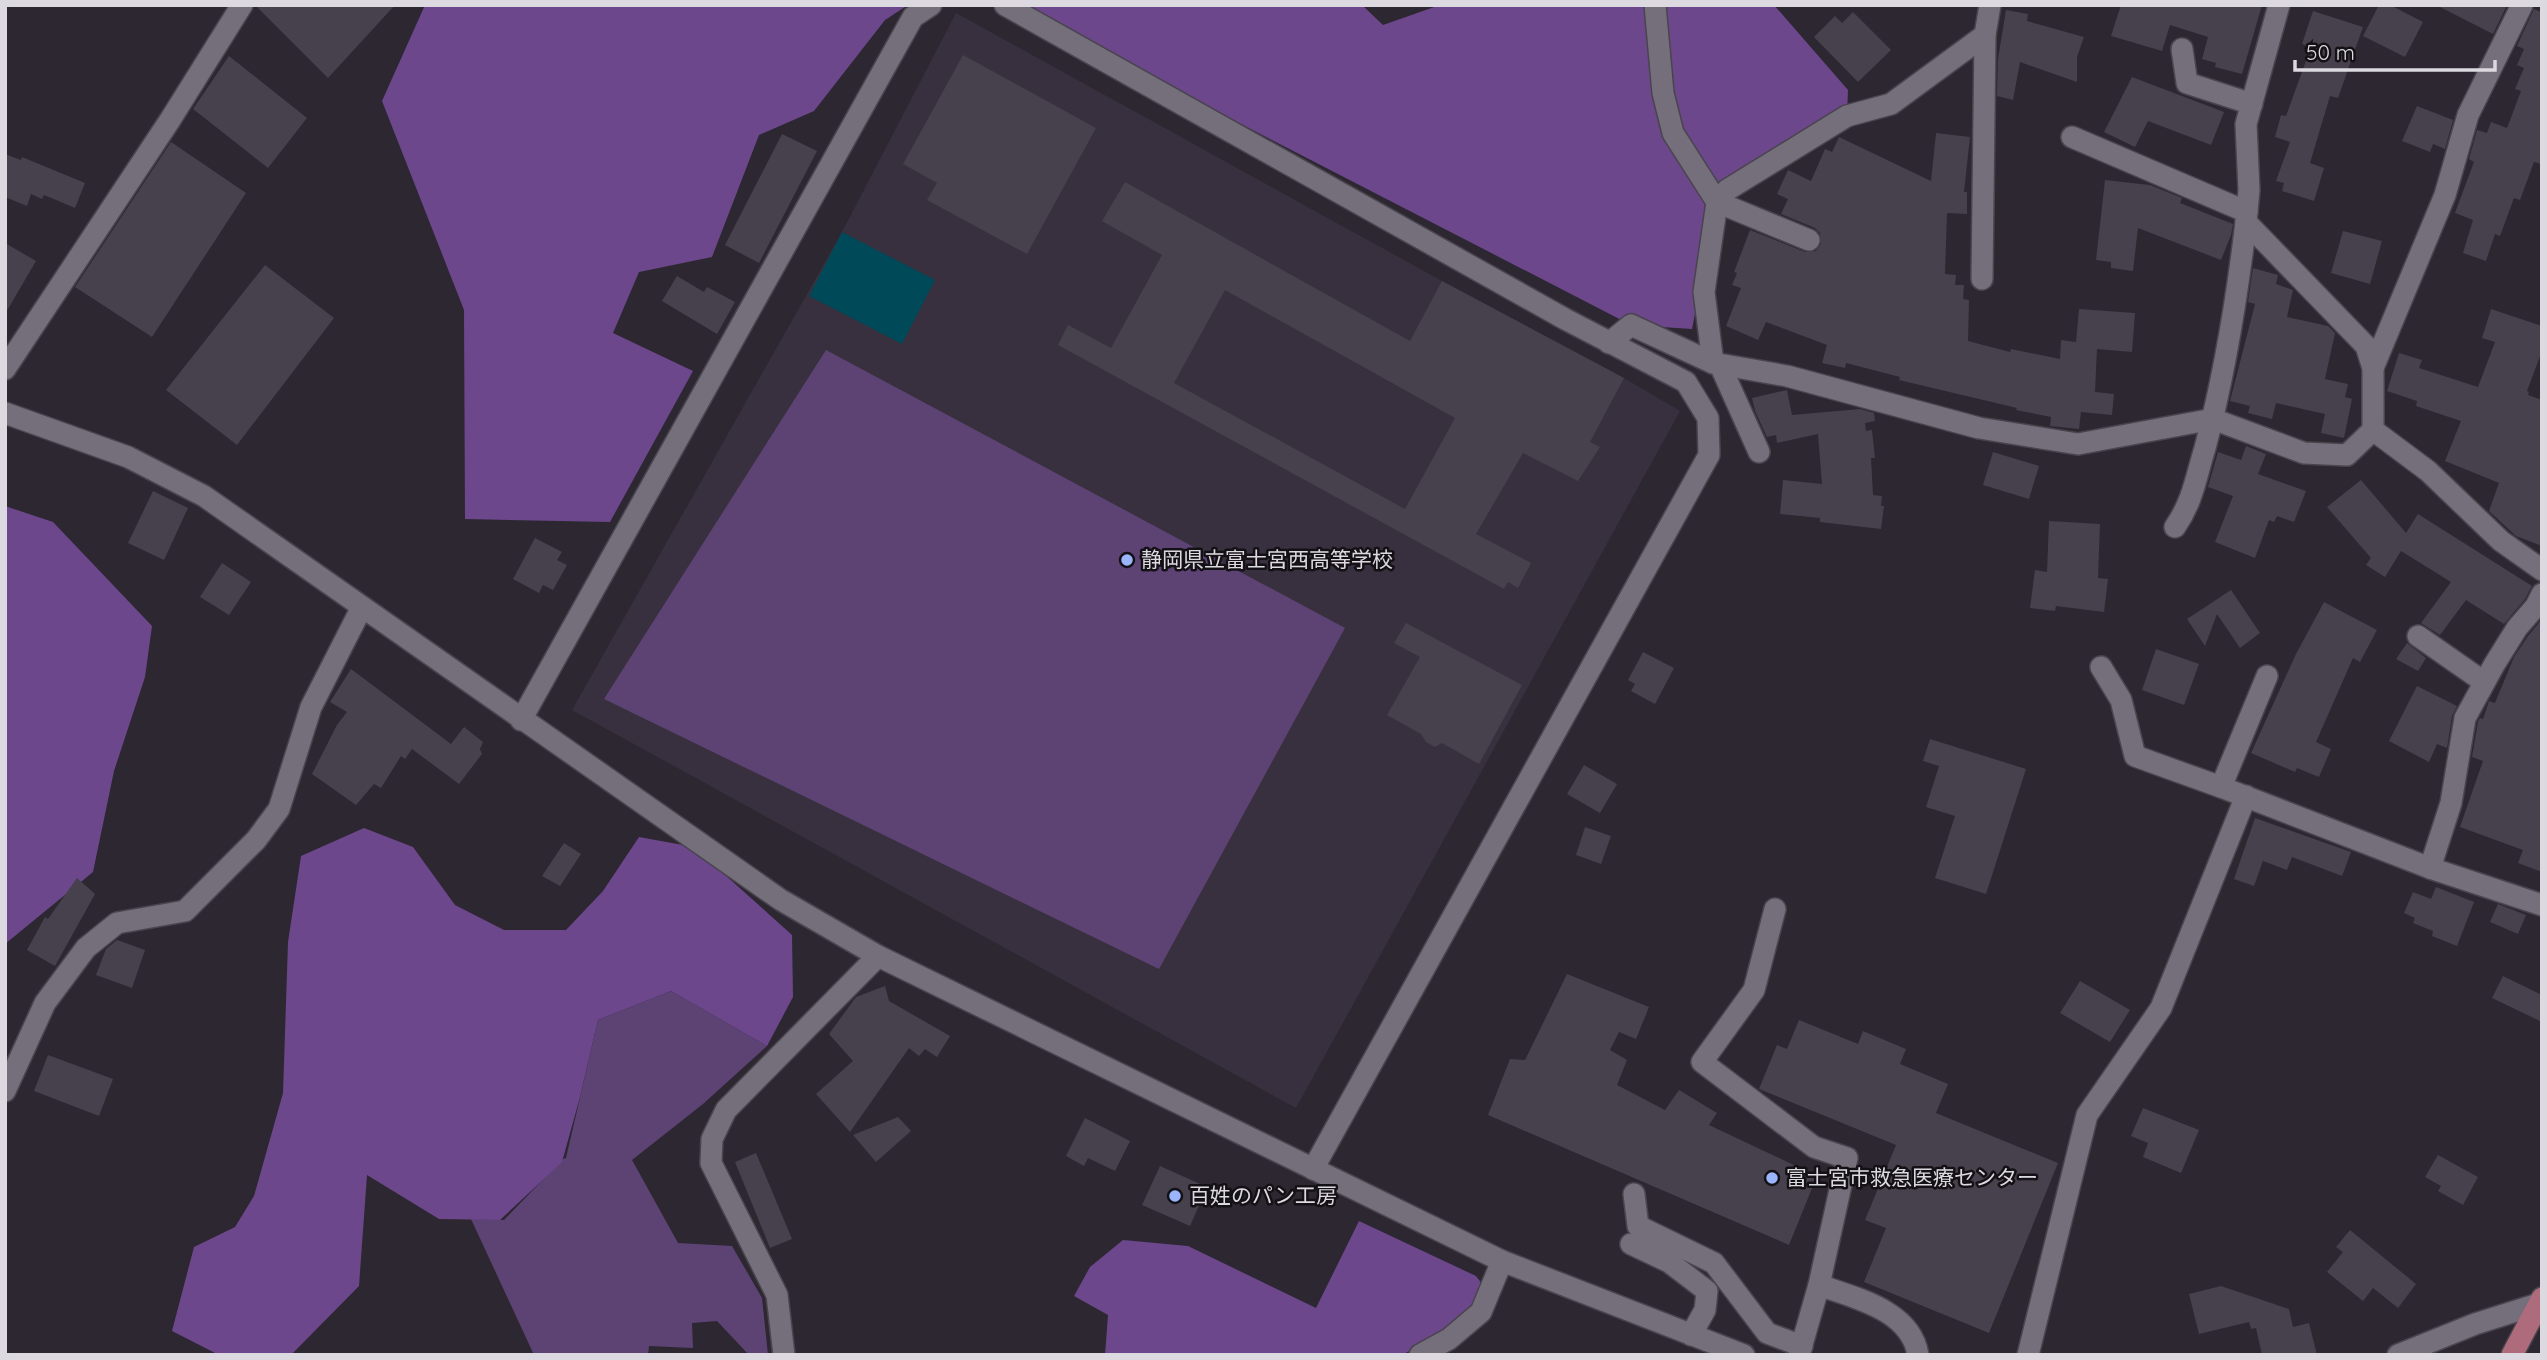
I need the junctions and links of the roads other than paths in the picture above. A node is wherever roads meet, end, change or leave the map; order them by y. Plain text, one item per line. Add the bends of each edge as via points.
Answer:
1 (242, 5) edge
2 (931, 5) edge
3 (1005, 5) edge
4 (1655, 5) edge
5 (1990, 5) edge
6 (2279, 5) edge
7 (2522, 5) edge
8 (1985, 34) junction
9 (2182, 49) dead end
10 (2252, 104) junction
11 (2072, 136) dead end
12 (1717, 202) junction
13 (2246, 217) junction
14 (1809, 240) dead end
15 (1982, 279) dead end
16 (1609, 343) junction
17 (1717, 364) junction
18 (2373, 368) junction
19 (5, 369) edge
20 (5, 413) edge
21 (2213, 419) junction
22 (2373, 430) junction
23 (1759, 452) dead end
24 (2175, 527) dead end
25 (2542, 570) edge
26 (2542, 594) edge
27 (362, 607) junction
28 (2418, 636) dead end
29 (2101, 667) dead end
30 (2267, 676) dead end
31 (2484, 682) junction
32 (521, 720) junction
33 (2221, 786) junction
34 (2246, 796) junction
35 (2430, 868) junction
36 (2542, 905) edge
37 (1775, 909) dead end
38 (878, 956) junction
39 (5, 1091) edge
40 (1313, 1169) junction
41 (1634, 1194) dead end
42 (1631, 1244) dead end
43 (1502, 1261) junction
44 (1819, 1285) junction
45 (2540, 1301) edge
46 (1691, 1335) junction
47 (1800, 1350) edge
48 (784, 1355) edge
49 (1420, 1355) edge
50 (1744, 1355) edge
51 (1917, 1355) edge
52 (2028, 1355) edge
53 (2398, 1355) edge
54 (2512, 1355) edge

1 - 19 street
2 - 32 street via 913,17
3 - 16 street
4 - 12 street via 1663,93 1673,133
5 - 8 street
6 - 10 street
7 - 18 street via 2469,115 2445,195
8 - 12 street via 1891,104 1847,116 1741,180
8 - 15 street
9 - 10 street via 2187,83
10 - 13 street via 2246,124
11 - 13 street
12 - 14 street
12 - 17 street via 1704,292
13 - 18 street via 2365,346
13 - 21 street via 2235,316
16 - 17 street via 1631,325
16 - 40 street via 1686,382 1708,418 1709,455
17 - 21 street via 1787,376 1979,428 2078,443
17 - 23 street
18 - 22 street
20 - 27 street via 128,457 204,496
21 - 22 street via 2304,453 2347,455
21 - 24 street via 2188,508
22 - 25 street via 2428,471 2501,541
26 - 31 street
27 - 32 street
27 - 39 street via 311,707 279,809 257,840 186,911 117,923 86,948 44,1003
28 - 31 street
29 - 33 street via 2121,700 2135,756
30 - 33 street
31 - 35 street via 2465,718 2451,803
32 - 38 street via 781,900
33 - 34 street
34 - 35 street
34 - 52 street via 2161,1008 2087,1115
35 - 36 street
37 - 44 street via 1754,990 1702,1062 1814,1147 1847,1158
38 - 40 street
38 - 48 street via 726,1110 712,1139 711,1163 777,1295
40 - 43 street
41 - 47 street via 1638,1226 1714,1263 1768,1333
42 - 46 street via 1669,1262 1707,1291 1705,1310
43 - 46 street
43 - 49 street via 1481,1312 1449,1339
44 - 47 street
44 - 51 street via 1875,1305 1901,1323 1913,1336
45 - 53 street
45 - 54 main road
46 - 50 street

